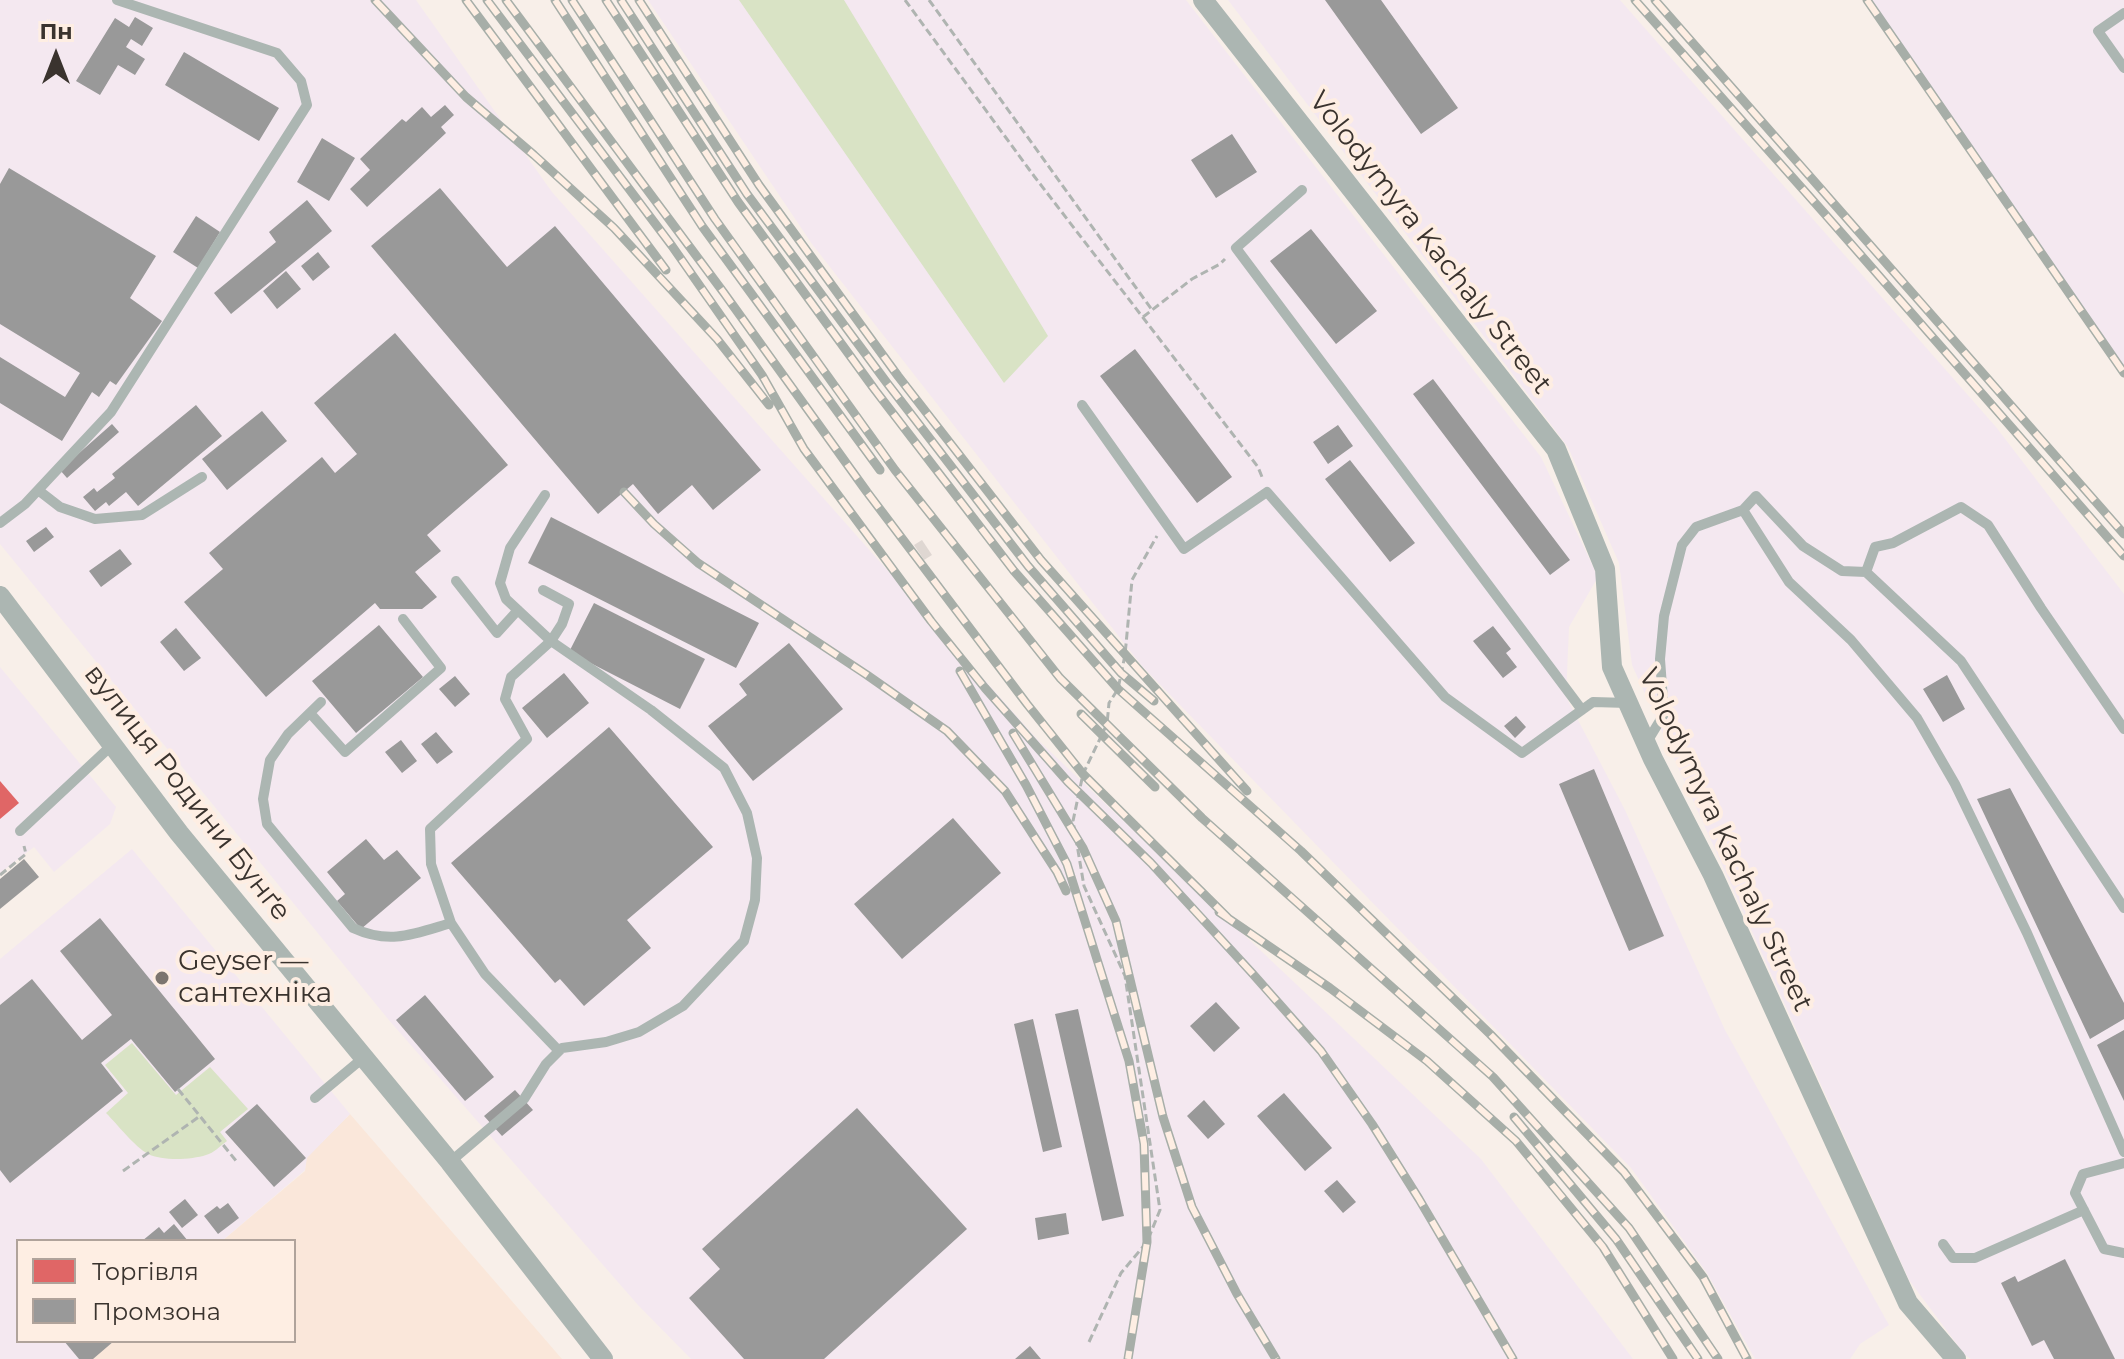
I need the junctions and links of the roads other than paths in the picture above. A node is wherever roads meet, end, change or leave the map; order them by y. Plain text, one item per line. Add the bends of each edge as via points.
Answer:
1 (117, 0) edge
2 (1203, 0) edge
3 (2124, 13) edge
4 (2124, 68) edge
5 (1302, 190) dead end
6 (1082, 405) dead end
7 (202, 477) dead end
8 (38, 490) junction
9 (545, 495) dead end
10 (1743, 510) junction
11 (0, 523) edge
12 (1866, 572) junction
13 (456, 581) dead end
14 (543, 590) dead end
15 (0, 596) edge
16 (518, 610) junction
17 (403, 619) dead end
18 (551, 641) junction
19 (321, 702) dead end
20 (1628, 703) junction
21 (1582, 710) junction
22 (310, 713) junction
23 (2124, 729) edge
24 (1646, 744) junction
25 (111, 746) junction
26 (20, 831) road end
27 (2124, 908) edge
28 (451, 923) junction
29 (559, 1051) junction
30 (363, 1058) junction
31 (315, 1098) dead end
32 (2124, 1152) edge
33 (450, 1162) junction
34 (2124, 1163) edge
35 (2084, 1210) junction
36 (1943, 1244) dead end
37 (2124, 1253) edge
38 (603, 1359) edge
39 (1956, 1359) edge

1 - 8 lane via 277,53 301,81 307,105 111,412
2 - 20 street, Volodymyra Kachaly Street via 1556,449 1605,569 1612,667
3 - 4 lane via 2098,31
5 - 21 lane via 1236,248
6 - 21 lane via 1184,549 1267,492 1445,697 1522,753
7 - 8 lane via 142,515 110,518 95,519 60,507
8 - 11 lane
9 - 16 lane via 510,548 500,583
10 - 12 lane via 1756,496 1803,546 1842,571
10 - 24 lane via 1696,527 1682,545 1664,616 1664,714
10 - 32 lane via 1789,582 1851,640 1917,718 2027,933
12 - 23 lane via 1875,547 1961,507 1988,525
12 - 27 lane via 1961,661
13 - 16 lane via 497,633
14 - 18 lane via 569,604
15 - 25 street, вулиця Родини Бунґе
16 - 18 lane
17 - 22 lane via 441,668 345,752
18 - 28 lane via 511,677 505,699 527,739 430,829 431,864
18 - 29 lane via 724,768 747,813 757,858 755,900 744,941 683,1006 639,1032
19 - 22 lane
20 - 21 lane via 1593,702
20 - 24 street, Volodymyra Kachaly Street
22 - 28 lane via 270,760 263,799 267,824 353,928 398,938
24 - 39 street, Volodymyra Kachaly Street via 1713,875 1908,1303
25 - 26 lane
25 - 30 street, вулиця Родини Бунґе
28 - 29 lane via 485,974
29 - 33 lane via 524,1099
30 - 31 lane
30 - 33 street, вулиця Родини Бунґе
33 - 38 street, вулиця Родини Бунґе
34 - 35 lane via 2083,1174 2075,1193
35 - 36 lane via 1975,1258 1953,1258
35 - 37 lane via 2104,1249

